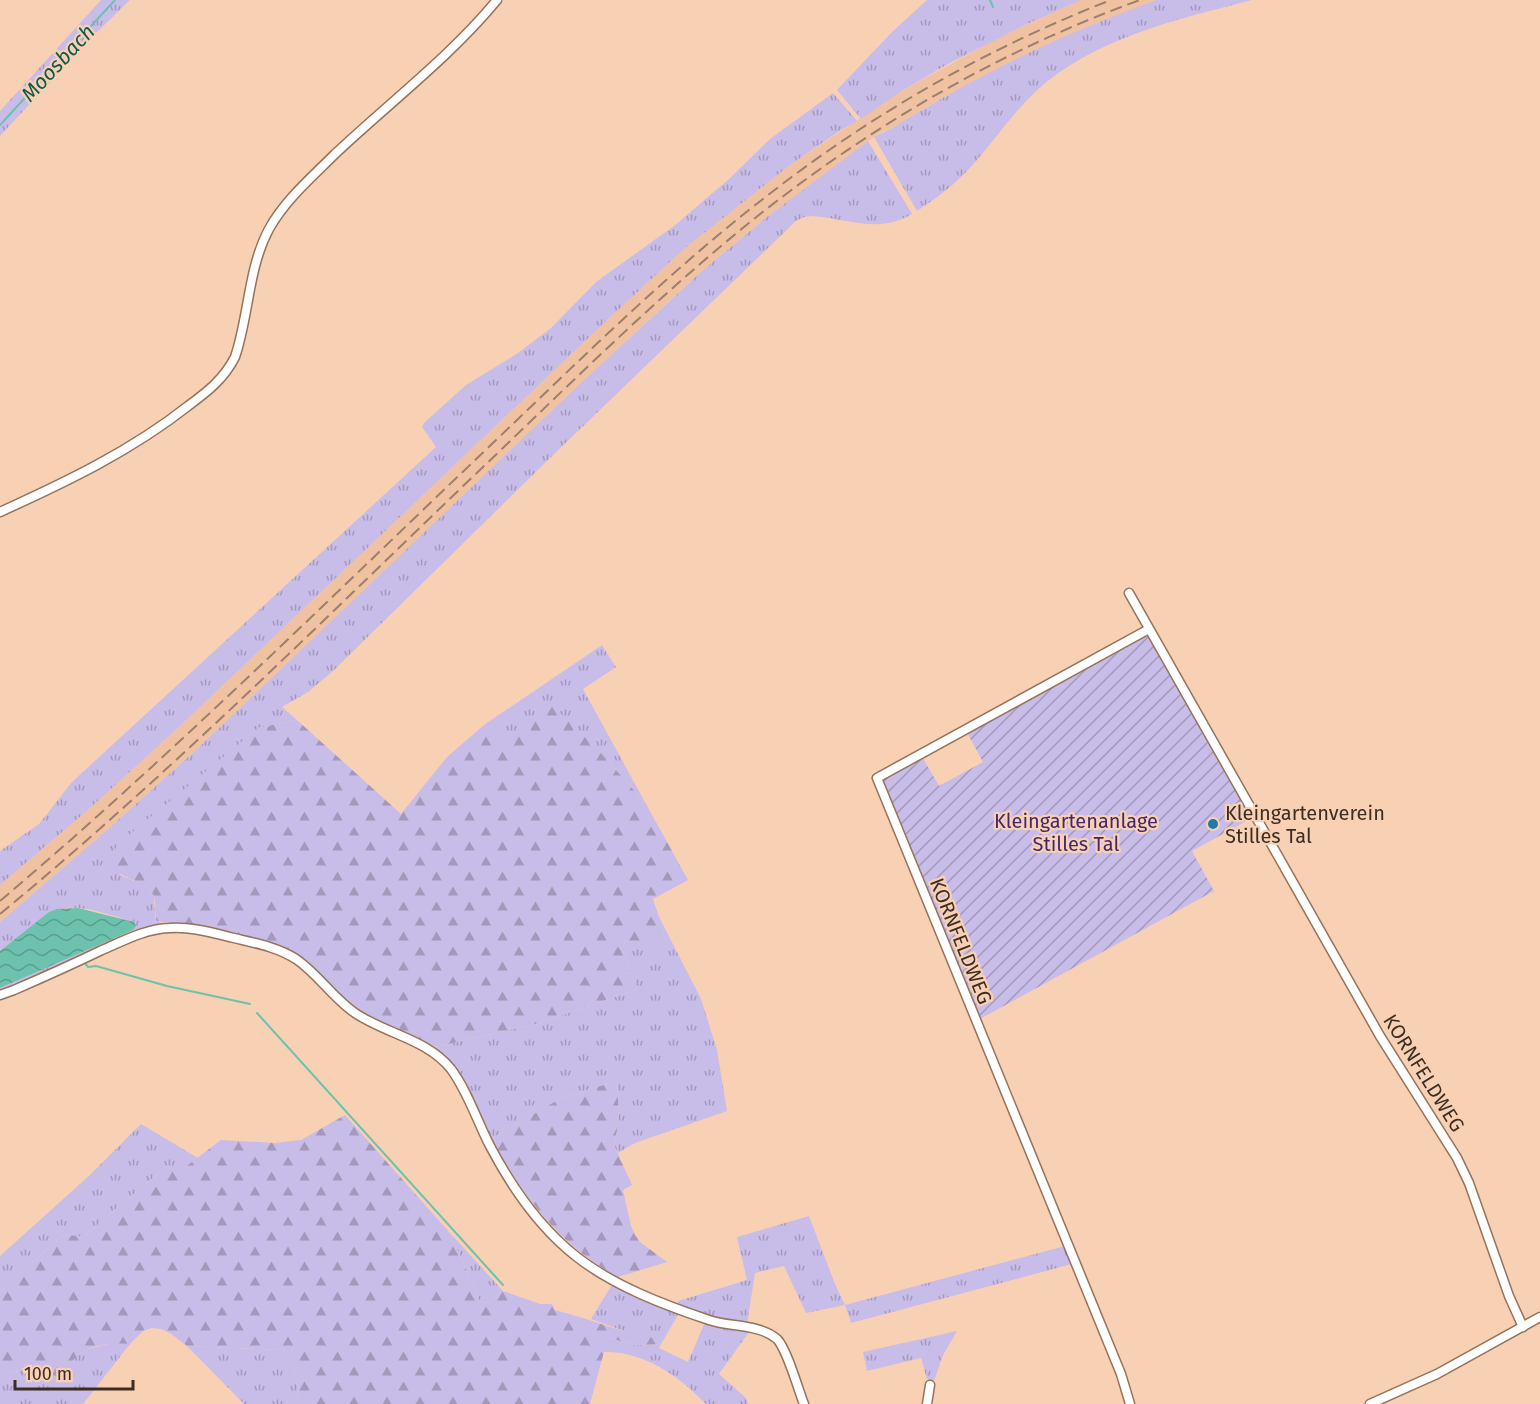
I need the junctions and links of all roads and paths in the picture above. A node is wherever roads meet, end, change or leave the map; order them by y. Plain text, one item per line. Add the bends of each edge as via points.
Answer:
1 (497, 0) edge
2 (0, 512) edge
3 (1129, 593) dead end
4 (1149, 629) junction
5 (0, 995) edge
6 (1540, 1317) edge
7 (1523, 1327) junction
8 (930, 1385) dead end
9 (804, 1404) edge
10 (927, 1404) edge
11 (1130, 1404) edge
12 (1370, 1404) edge

1 - 2 street via 452,48 318,171 281,212 258,256 236,357 218,383 128,447 68,481
3 - 4 street, KORNFELDWEG
4 - 7 street, KORNFELDWEG via 1375,1026 1461,1165
4 - 11 street, KORNFELDWEG via 877,778
5 - 9 street via 158,929 207,932 282,952 299,961 356,1014 429,1050 444,1062 508,1175 555,1237 585,1263 609,1278 682,1310 774,1337 783,1347
6 - 7 street
7 - 12 street via 1446,1370
8 - 10 street

